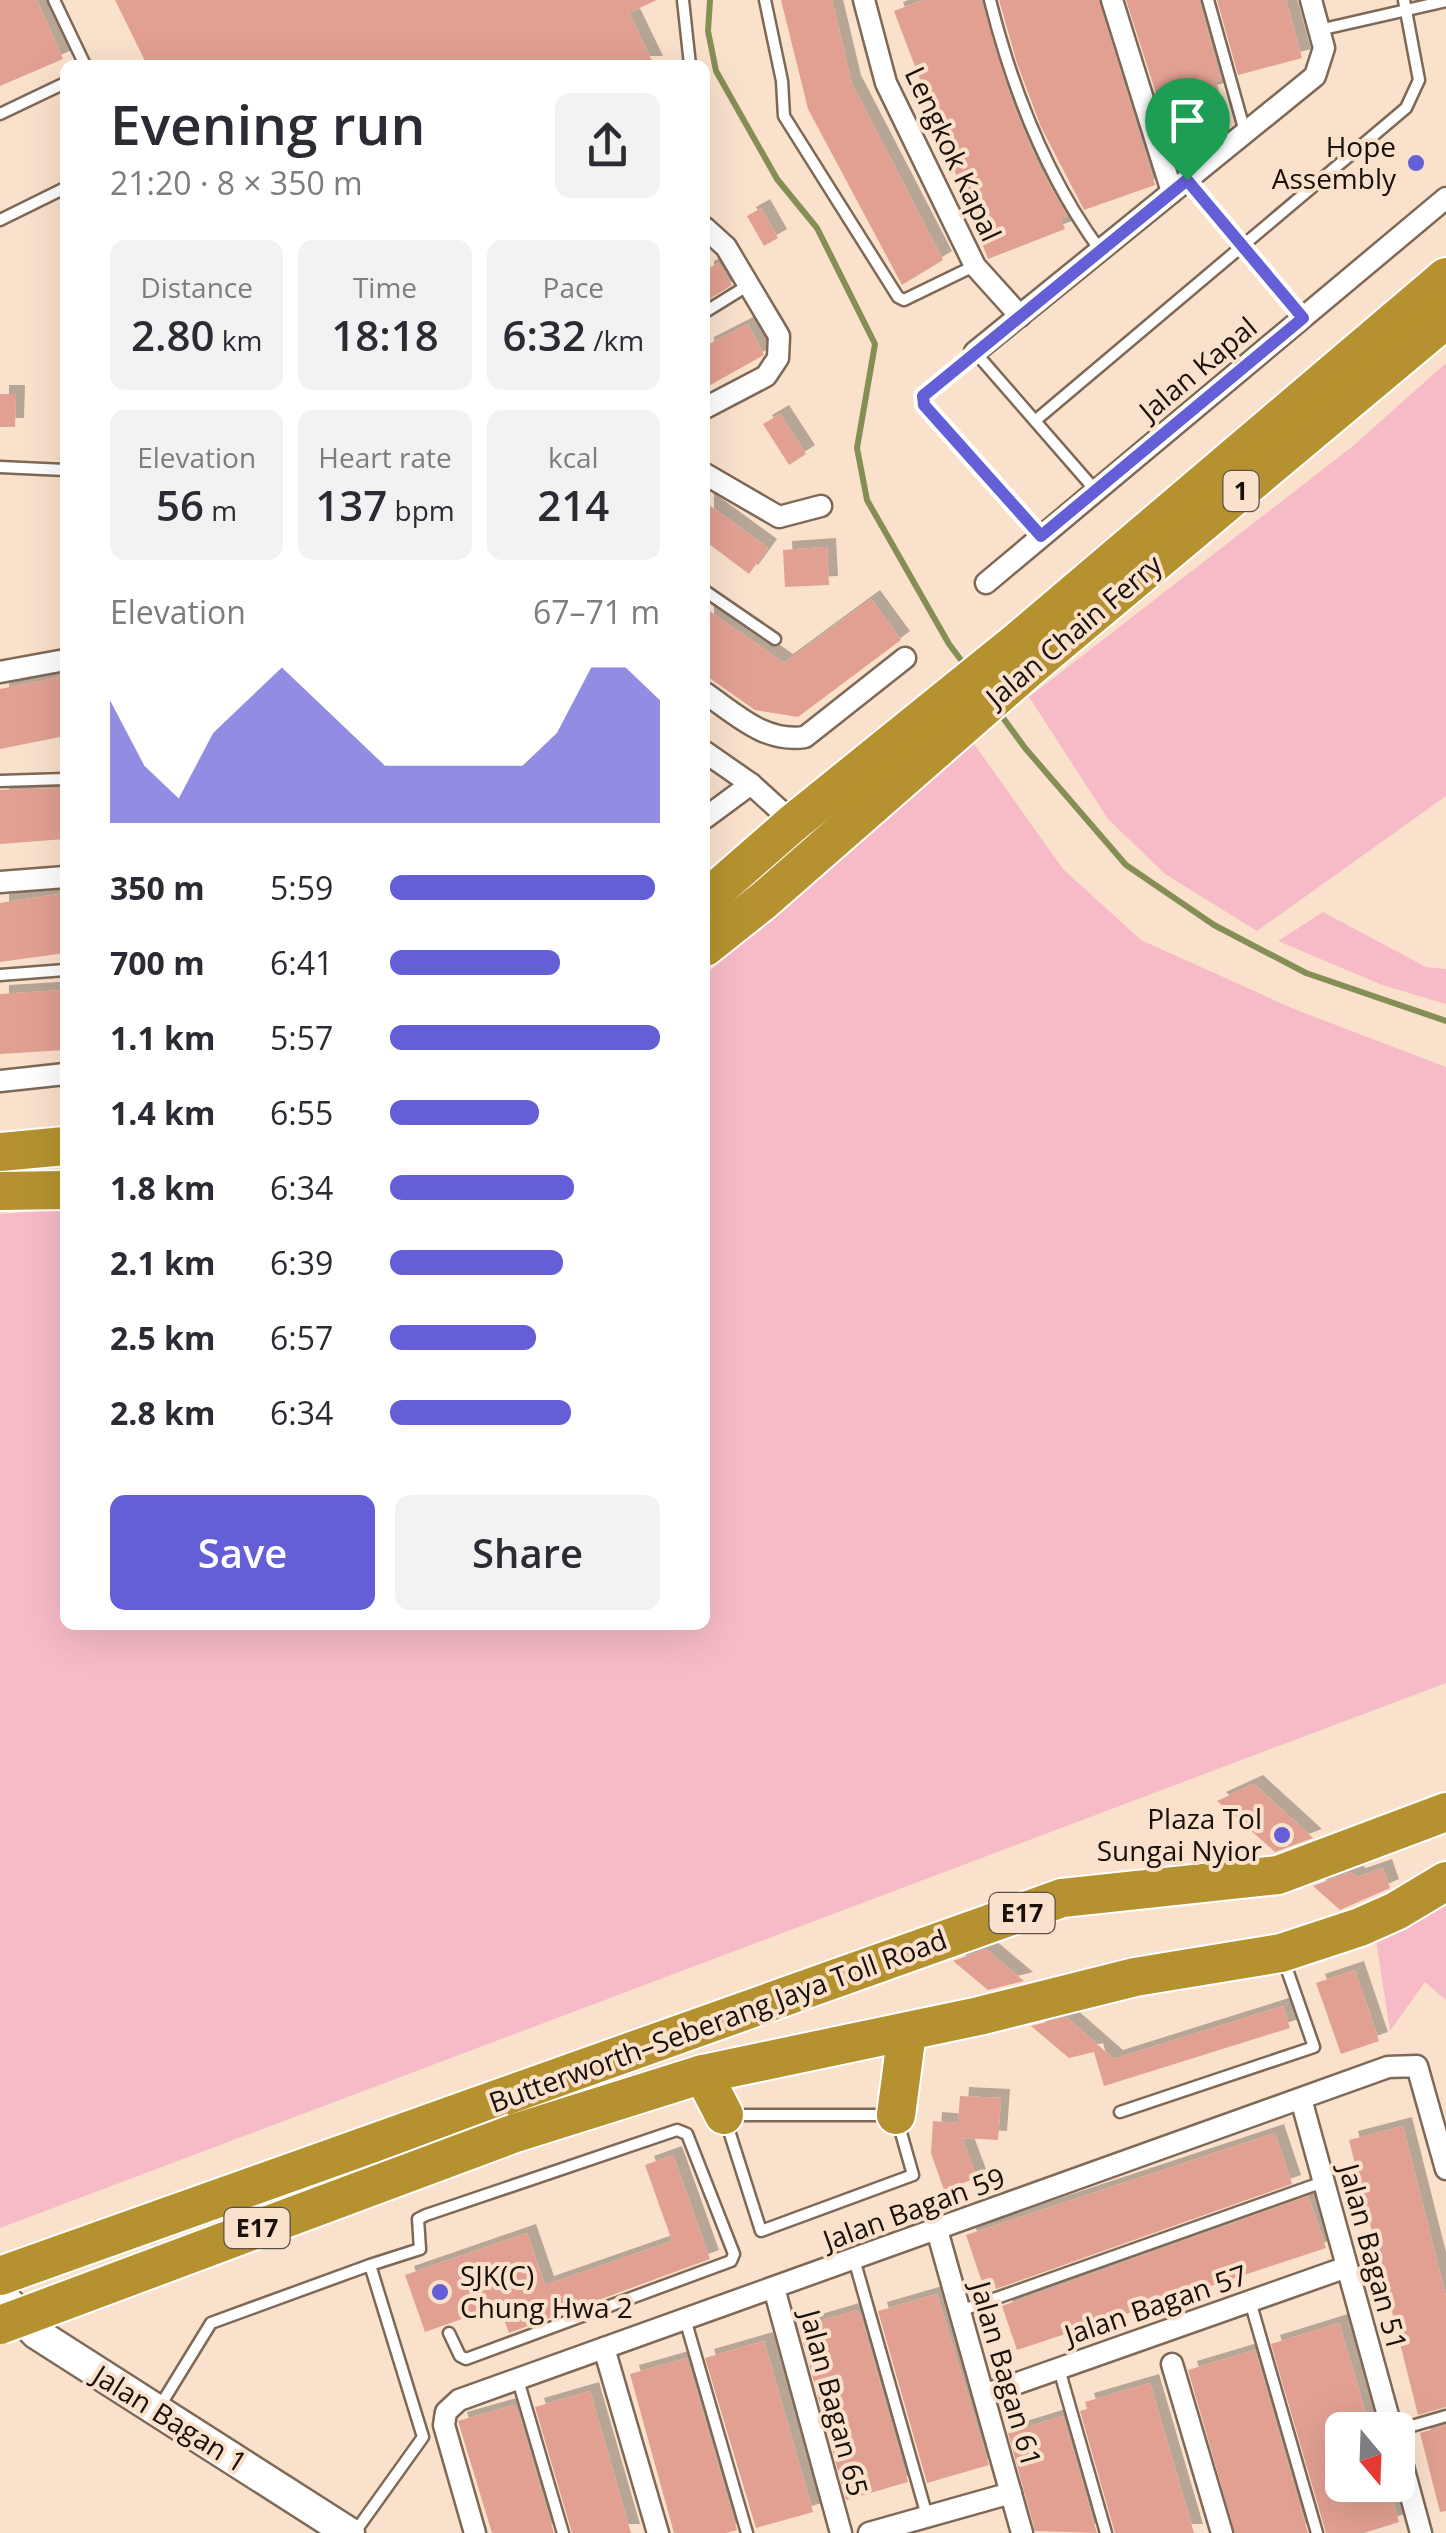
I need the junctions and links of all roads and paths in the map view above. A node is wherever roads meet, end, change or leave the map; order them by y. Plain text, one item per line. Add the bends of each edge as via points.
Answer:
1 (54, 0) edge
2 (684, 0) edge
3 (765, 0) edge
4 (864, 0) edge
5 (990, 0) edge
6 (1112, 0) edge
7 (1208, 0) edge
8 (1311, 0) edge
9 (1446, 1) edge
10 (1405, 4) edge
11 (1319, 30) junction
12 (83, 60) edge
13 (690, 60) edge
14 (60, 85) edge
15 (0, 114) edge
16 (1245, 133) junction
17 (1180, 186) junction
18 (60, 190) edge
19 (1446, 198) edge
20 (0, 220) edge
21 (710, 233) edge
22 (1240, 246) junction
23 (1100, 250) junction
24 (975, 266) junction
25 (1446, 278) edge
26 (747, 286) junction
27 (710, 309) edge
28 (1020, 316) junction
29 (1303, 318) junction
30 (1446, 319) edge
31 (975, 352) junction
32 (710, 405) edge
33 (1036, 420) junction
34 (0, 467) edge
35 (60, 470) edge
36 (710, 477) edge
37 (1096, 491) junction
38 (821, 506) dead end
39 (1041, 536) junction
40 (986, 583) dead end
41 (710, 594) edge
42 (775, 639) dead end
43 (1027, 652) junction
44 (904, 658) dead end
45 (60, 661) edge
46 (0, 672) edge
47 (710, 696) edge
48 (710, 755) edge
49 (60, 779) edge
50 (0, 781) edge
51 (874, 782) junction
52 (751, 784) junction
53 (710, 814) edge
54 (794, 822) junction
55 (822, 848) junction
56 (60, 877) edge
57 (0, 882) edge
58 (710, 896) edge
59 (710, 943) edge
60 (60, 970) edge
61 (0, 975) edge
62 (60, 1075) edge
63 (0, 1081) edge
64 (60, 1146) edge
65 (0, 1152) edge
66 (60, 1190) edge
67 (0, 1192) edge
68 (1446, 1812) edge
69 (1446, 1881) edge
70 (1281, 1954) junction
71 (907, 2032) junction
72 (703, 2074) junction
73 (1301, 2099) junction
74 (1120, 2112) dead end
75 (724, 2115) junction
76 (896, 2115) junction
77 (508, 2116) junction
78 (1446, 2169) edge
79 (1324, 2181) junction
80 (937, 2230) junction
81 (854, 2259) junction
82 (370, 2265) junction
83 (1348, 2267) junction
84 (0, 2276) edge
85 (774, 2288) junction
86 (0, 2294) edge
87 (1250, 2301) junction
88 (960, 2312) junction
89 (686, 2319) junction
90 (0, 2324) edge
91 (450, 2333) dead end
92 (604, 2348) junction
93 (1172, 2364) dead end
94 (1059, 2368) junction
95 (518, 2379) junction
96 (984, 2395) junction
97 (157, 2412) junction
98 (1390, 2412) edge
99 (1446, 2416) edge
100 (1415, 2425) edge
101 (1011, 2493) junction
102 (1413, 2502) edge
103 (928, 2516) junction
104 (352, 2533) edge
105 (475, 2533) edge
106 (563, 2533) edge
107 (658, 2533) edge
108 (747, 2533) edge
109 (841, 2533) edge
110 (869, 2533) edge
111 (1022, 2533) edge
112 (1106, 2533) edge
113 (1222, 2533) edge
114 (1317, 2533) edge
115 (1421, 2533) edge

1 - 12 lane
2 - 13 lane
3 - 24 lane via 784,116 898,297 916,296
4 - 24 street, Lengkok Kapal via 886,83
5 - 23 lane via 1007,66 1069,207
6 - 17 street
7 - 16 lane
8 - 11 street
9 - 10 lane
10 - 11 lane
10 - 22 lane via 1419,80 1406,108
11 - 16 street via 1324,48 1315,76
14 - 15 lane
16 - 17 street
17 - 22 lane
17 - 23 street
18 - 20 lane
19 - 29 street, Jalan Kapal
21 - 26 street
22 - 29 lane
22 - 33 lane
23 - 28 street
24 - 28 street, Lengkok Kapal
25 - 43 highway, Jalan Chain Ferry / 1
26 - 27 lane
26 - 32 street via 780,336 778,358 766,376
28 - 31 street
29 - 37 street, Jalan Kapal
30 - 43 highway, Jalan Chain Ferry / 1
31 - 33 lane
31 - 39 lane via 923,396 924,405
33 - 37 lane
34 - 35 lane
36 - 38 street via 779,517
37 - 39 street, Jalan Kapal
39 - 40 street, Jalan Kapal
41 - 42 lane
43 - 51 highway, Jalan Chain Ferry / 1
44 - 47 street via 805,737 768,736
45 - 46 street
48 - 52 street
49 - 50 lane
51 - 54 highway, Jalan Chain Ferry / 1
51 - 55 highway, Jalan Chain Ferry / 1
52 - 53 street
52 - 54 street
54 - 55 street
54 - 58 highway, Jalan Chain Ferry / 1
55 - 59 highway, Jalan Chain Ferry / 1
56 - 57 street
60 - 61 lane
62 - 63 street
64 - 65 highway
66 - 67 highway
68 - 77 highway, Butterworth–Seberang Jaya Toll Road / E17 via 1278,1875 1062,1898
69 - 70 highway, Butterworth–Seberang Jaya Toll Road / E17 via 1378,1919
70 - 71 highway, Butterworth–Seberang Jaya Toll Road / E17 via 1136,1977
70 - 74 lane via 1314,2047
71 - 72 highway, Butterworth–Seberang Jaya Toll Road / E17
71 - 76 highway
72 - 75 highway
72 - 77 highway, Butterworth–Seberang Jaya Toll Road / E17
73 - 78 street, Jalan Bagan 59 via 1388,2066 1417,2066
73 - 79 street, Jalan Bagan 51
73 - 80 street, Jalan Bagan 59
75 - 76 lane
75 - 76 lane via 761,2231 914,2175
77 - 84 highway, Butterworth–Seberang Jaya Toll Road / E17
77 - 90 highway, Butterworth–Seberang Jaya Toll Road / E17, bridge
79 - 83 street, Jalan Bagan 51
79 - 88 lane
80 - 81 street, Jalan Bagan 59
80 - 88 street, Jalan Bagan 61
81 - 85 street, Jalan Bagan 59
81 - 103 lane
82 - 91 lane via 420,2249 418,2219 426,2215 678,2130 688,2134 734,2254 731,2261 466,2360
82 - 97 lane via 211,2322
82 - 104 lane via 422,2437
83 - 87 street, Jalan Bagan 57
83 - 98 street, Jalan Bagan 51
85 - 89 street, Jalan Bagan 59
85 - 109 street, Jalan Bagan 65
86 - 97 street, Jalan Bagan 1 via 36,2333
87 - 94 street, Jalan Bagan 57
87 - 114 lane
88 - 96 street, Jalan Bagan 61
89 - 92 street, Jalan Bagan 59
89 - 108 lane
92 - 95 street, Jalan Bagan 59
92 - 107 street
93 - 113 street
94 - 96 street, Jalan Bagan 57
94 - 112 lane
95 - 105 street, Jalan Bagan 59 via 460,2400 446,2412
95 - 106 lane
96 - 101 street, Jalan Bagan 61
97 - 104 street, Jalan Bagan 1
99 - 100 lane
101 - 103 street
101 - 111 street, Jalan Bagan 61
102 - 115 street
103 - 110 street

